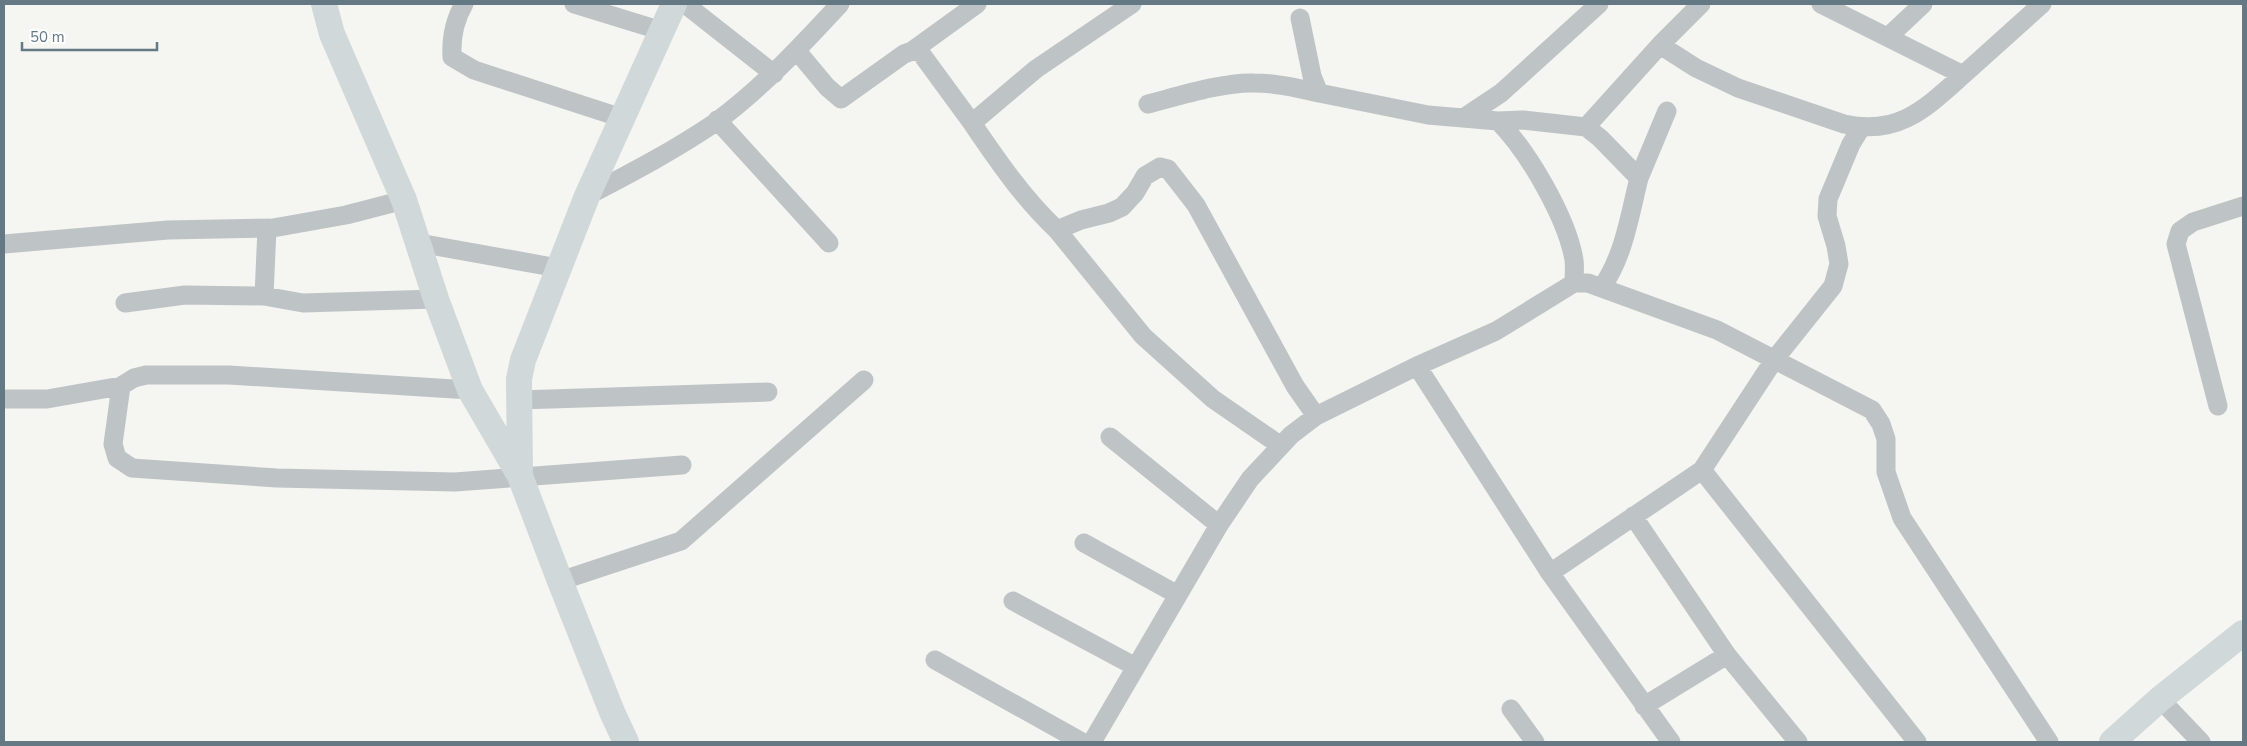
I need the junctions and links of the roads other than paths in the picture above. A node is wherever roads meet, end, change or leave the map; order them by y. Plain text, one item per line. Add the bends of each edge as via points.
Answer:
1 (324, 4) edge
2 (464, 4) edge
3 (574, 4) edge
4 (674, 4) edge
5 (685, 4) edge
6 (840, 4) edge
7 (977, 4) edge
8 (1132, 4) edge
9 (1599, 4) edge
10 (1701, 4) edge
11 (1821, 4) edge
12 (1923, 4) edge
13 (2042, 4) edge
14 (1300, 18) dead end
15 (662, 31) junction
16 (1888, 38) junction
17 (1660, 45) junction
18 (797, 51) junction
19 (912, 51) junction
20 (774, 74) junction
21 (1963, 75) junction
22 (1318, 93) junction
23 (1148, 104) dead end
24 (1667, 111) dead end
25 (1465, 117) junction
26 (622, 118) junction
27 (717, 120) junction
28 (1498, 121) junction
29 (972, 123) junction
30 (1586, 127) junction
31 (1861, 128) junction
32 (1639, 178) junction
33 (587, 196) junction
34 (404, 200) junction
35 (2243, 206) edge
36 (267, 228) junction
37 (1057, 230) junction
38 (419, 243) junction
39 (829, 243) dead end
40 (4, 244) edge
41 (558, 268) junction
42 (1574, 283) junction
43 (1602, 287) junction
44 (264, 296) junction
45 (436, 299) junction
46 (125, 303) dead end
47 (1774, 360) junction
48 (1417, 366) junction
49 (864, 380) dead end
50 (121, 386) junction
51 (470, 390) junction
52 (768, 392) dead end
53 (4, 399) edge
54 (518, 400) junction
55 (2218, 406) dead end
56 (1316, 416) junction
57 (1110, 438) dead end
58 (1280, 446) junction
59 (682, 465) dead end
60 (1702, 470) junction
61 (520, 476) junction
62 (1633, 516) junction
63 (1219, 525) junction
64 (1084, 543) dead end
65 (1550, 573) junction
66 (560, 581) junction
67 (1178, 595) junction
68 (1014, 601) dead end
69 (2243, 633) edge
70 (1728, 655) junction
71 (935, 660) dead end
72 (1136, 667) junction
73 (2160, 699) junction
74 (1644, 706) junction
75 (1511, 709) dead end
76 (626, 742) edge
77 (1082, 742) edge
78 (1092, 742) edge
79 (1535, 742) edge
80 (1671, 742) edge
81 (1798, 742) edge
82 (1917, 742) edge
83 (2049, 742) edge
84 (2112, 742) edge
85 (2201, 742) edge

1 - 34 street via 332,34
2 - 26 street via 451,37 452,56 474,70
3 - 15 street
4 - 15 street
5 - 20 street
6 - 18 street
7 - 19 street
8 - 29 street via 1036,69
9 - 25 street via 1501,93
10 - 17 street
11 - 16 street
12 - 16 street
13 - 21 street
14 - 22 street
15 - 26 street
16 - 21 street
17 - 30 street
17 - 31 street via 1696,68 1738,88
18 - 19 street via 841,100
18 - 20 street
19 - 29 street via 920,52
20 - 27 street
21 - 31 street via 1912,117
22 - 23 street via 1252,82 1201,90
22 - 25 street via 1428,115
24 - 32 street
25 - 28 street
26 - 33 street
27 - 33 street via 651,163
27 - 39 street
28 - 30 street via 1523,120
28 - 42 street via 1515,138 1548,192 1569,243 1574,261
29 - 37 street via 1013,182
30 - 32 street
31 - 47 street via 1828,199 1827,216 1840,264 1837,276
32 - 43 street via 1618,256
33 - 41 street
34 - 36 street via 346,215
34 - 38 street
35 - 55 street via 2193,222 2180,231 2176,244
36 - 40 street via 168,230
36 - 44 street
37 - 56 street via 1122,207 1145,176 1160,167 1168,169 1196,205 1295,386
37 - 58 street via 1143,336 1213,399
38 - 41 street
38 - 45 street
41 - 54 street via 523,360
42 - 43 street
42 - 48 street via 1496,331
43 - 47 street via 1717,330
44 - 45 street via 303,303
44 - 46 street via 185,295
45 - 51 street
47 - 60 street
47 - 83 street via 1872,410 1886,439 1886,472 1902,518
48 - 56 street
48 - 65 street
49 - 66 street via 681,541
50 - 51 street via 146,374 229,375
50 - 53 street via 47,399
50 - 61 street via 113,444 118,458 132,468 276,478 455,482
51 - 61 street
52 - 54 street
54 - 61 street
56 - 58 street
57 - 63 street
58 - 63 street via 1250,479
59 - 61 street
60 - 62 street
60 - 82 street
61 - 66 street
62 - 65 street
62 - 70 street
63 - 67 street
64 - 67 street
65 - 74 street
66 - 76 street
67 - 72 street
68 - 72 street
69 - 73 street
70 - 74 street
70 - 81 street
71 - 77 street
72 - 78 street
73 - 84 street
73 - 85 street
74 - 80 street
75 - 79 street

